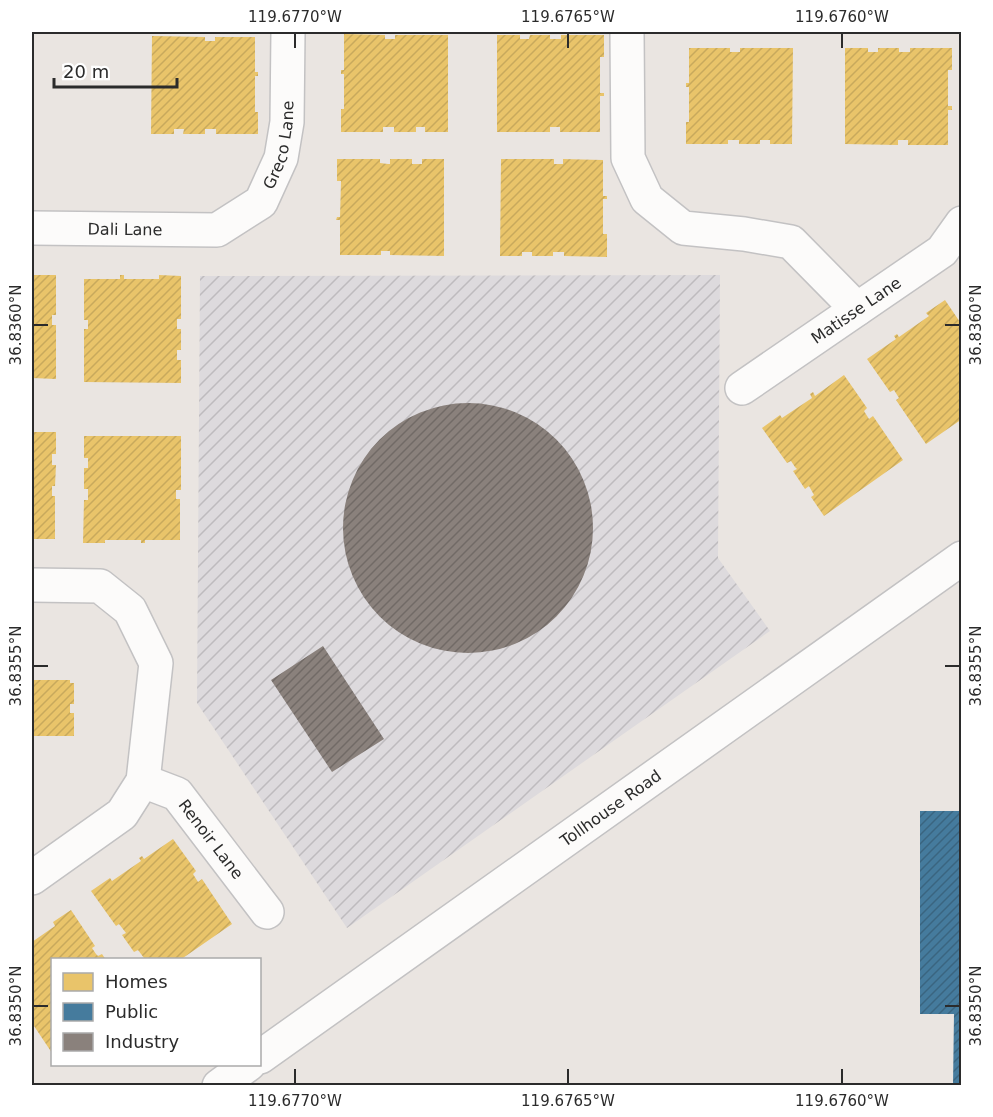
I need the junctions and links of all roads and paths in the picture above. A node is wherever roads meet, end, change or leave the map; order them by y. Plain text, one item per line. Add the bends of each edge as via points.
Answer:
1 (288, 32) edge
2 (627, 32) edge
3 (962, 222) edge
4 (32, 228) edge
5 (218, 230) joint
6 (858, 309) junction
7 (742, 388) dead end
8 (962, 558) edge
9 (32, 585) edge
10 (143, 781) junction
11 (32, 878) edge
12 (267, 912) dead end
13 (261, 1056) edge
14 (248, 1066) edge
15 (219, 1086) edge

1 - 5 street, Greco Lane via 287,122 282,158 261,202
2 - 6 street via 628,158 647,199 683,228 791,242
3 - 6 street, Matisse Lane via 942,251
4 - 5 street, Dali Lane
6 - 7 street, Matisse Lane
8 - 13 street, Tollhouse Road
9 - 10 street via 100,586 130,610 156,663
10 - 11 street via 122,814
10 - 12 street, Renoir Lane via 177,794
14 - 15 street

